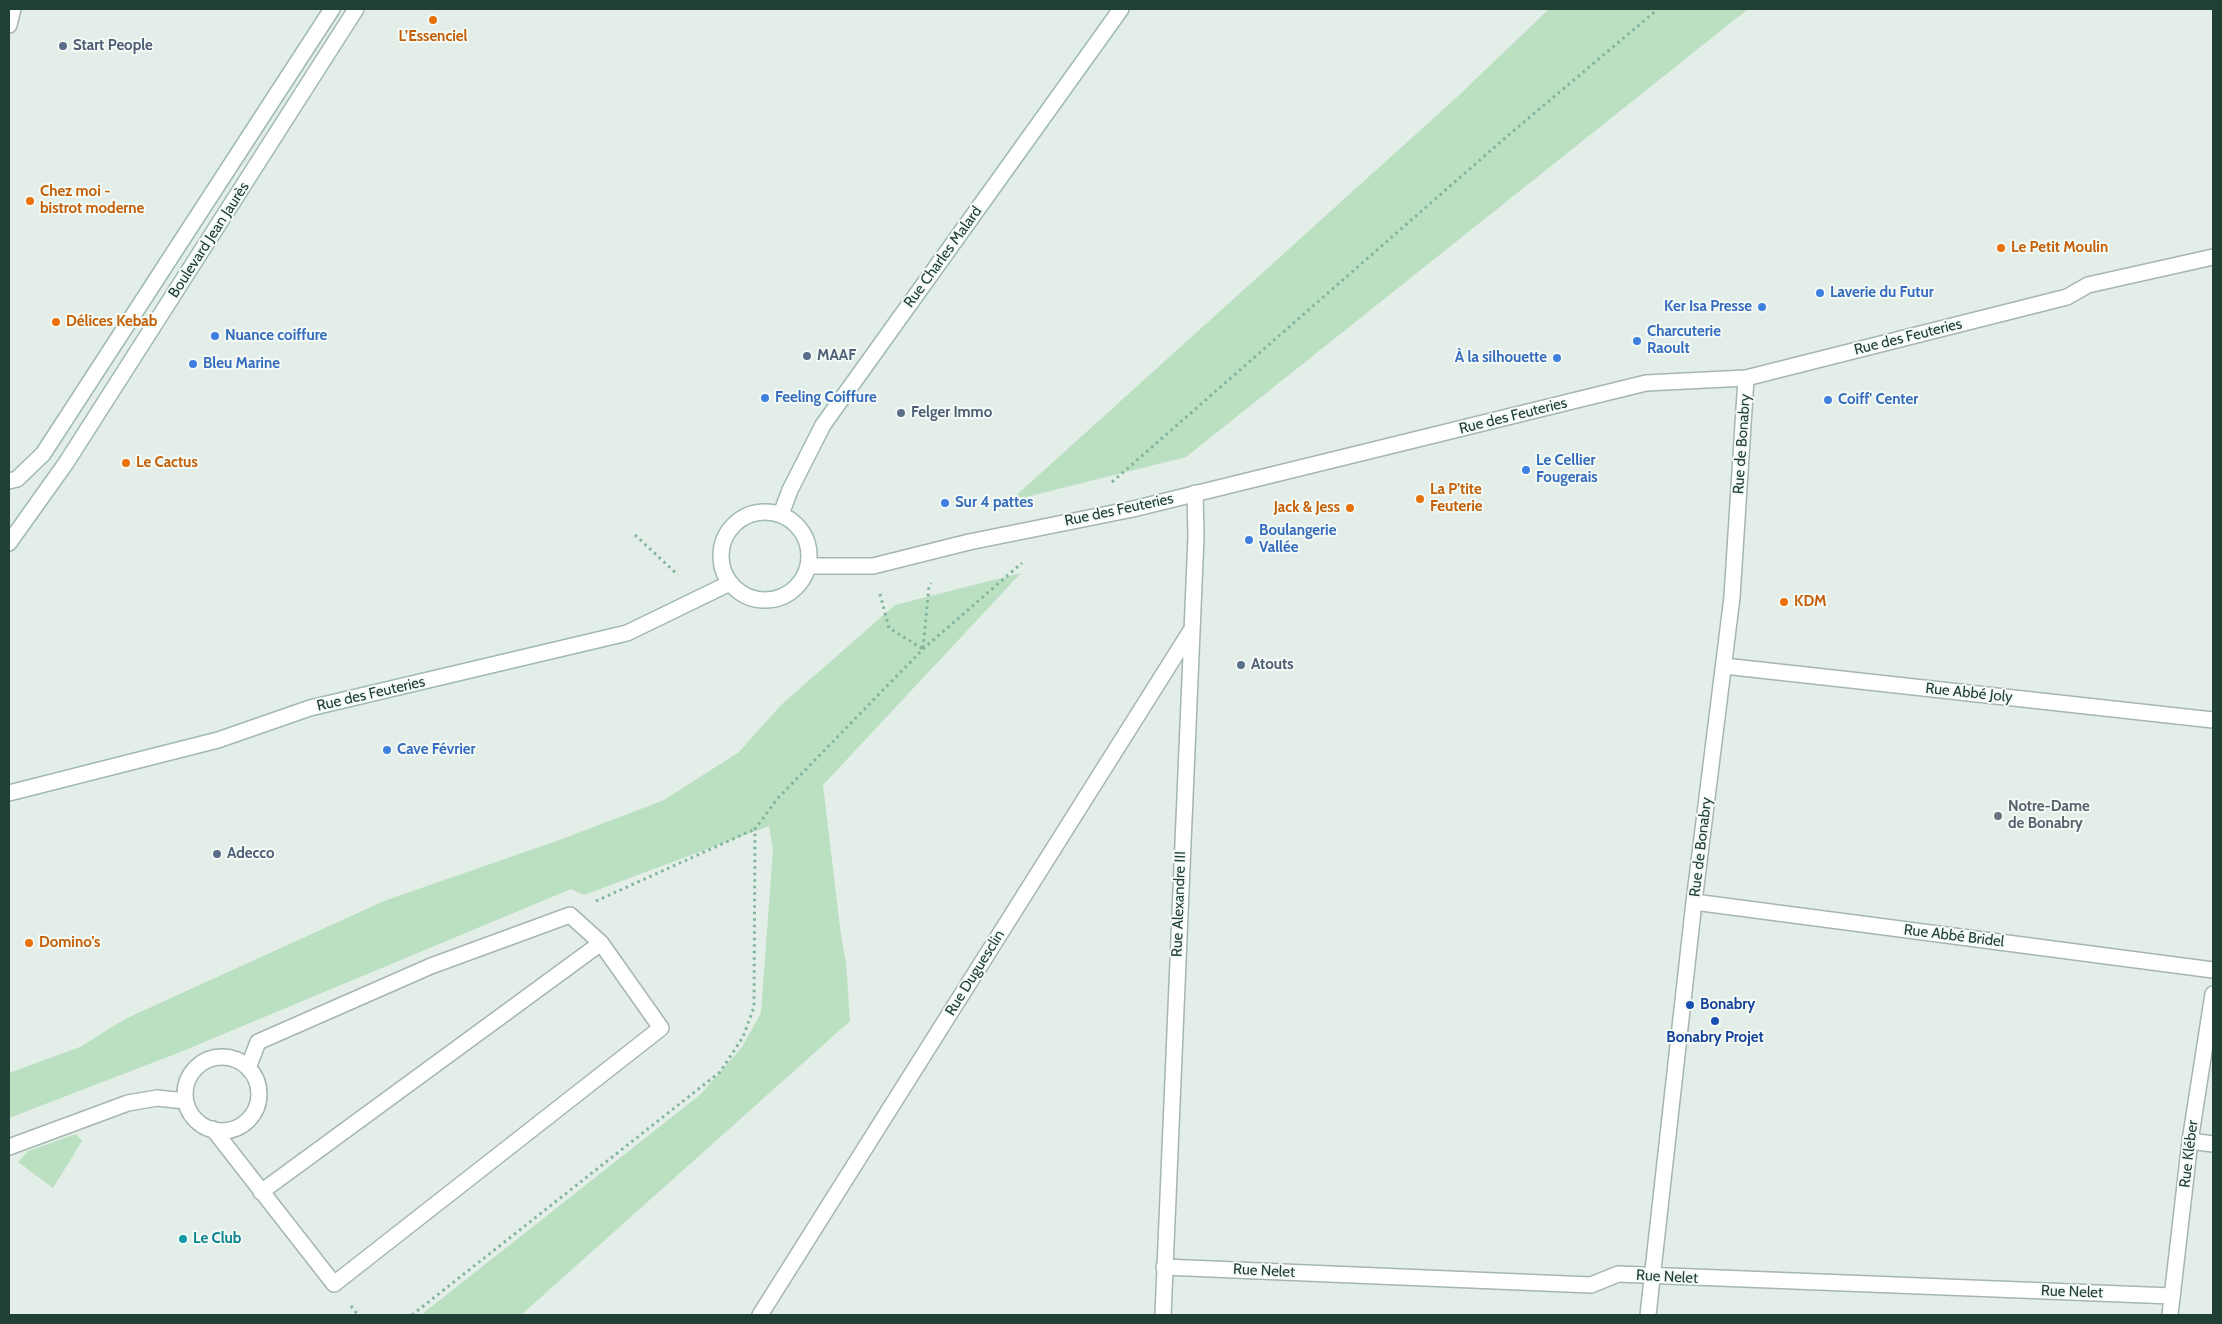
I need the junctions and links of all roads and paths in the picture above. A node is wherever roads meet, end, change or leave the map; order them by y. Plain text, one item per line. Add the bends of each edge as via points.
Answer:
1 (13, 9) edge
2 (332, 9) edge
3 (356, 9) edge
4 (1658, 9) edge
5 (1118, 10) edge
6 (9, 25) edge
7 (2213, 256) edge
8 (1746, 378) junction
9 (9, 482) edge
10 (1109, 484) dead end
11 (1196, 493) junction
12 (781, 514) junction
13 (635, 535) dead end
14 (9, 544) edge
15 (1027, 558) dead end
16 (808, 566) junction
17 (873, 566) junction
18 (935, 579) dead end
19 (730, 583) junction
20 (702, 598) junction
21 (1191, 631) junction
22 (923, 649) junction
23 (1724, 666) junction
24 (2213, 720) edge
25 (9, 793) edge
26 (755, 828) junction
27 (1694, 902) junction
28 (570, 915) junction
29 (601, 943) junction
30 (2213, 970) edge
31 (2213, 994) edge
32 (248, 1068) junction
33 (185, 1101) junction
34 (213, 1130) junction
35 (2190, 1141) junction
36 (2213, 1144) edge
37 (9, 1147) edge
38 (261, 1192) junction
39 (1164, 1267) junction
40 (1652, 1276) junction
41 (2172, 1296) junction
42 (412, 1315) edge
43 (760, 1315) edge
44 (1163, 1315) edge
45 (1648, 1315) edge
46 (2170, 1315) edge

1 - 6 street
2 - 9 street, Boulevard Jean Jaurès via 43,454 17,479
3 - 14 street, Boulevard Jean Jaurès via 66,463
4 - 10 path via 1497,144
5 - 12 street, Rue Charles Malard via 823,424
7 - 8 street, Rue des Feuteries via 2088,285 2067,298
8 - 11 street, Rue des Feuteries via 1646,383
8 - 23 street, Rue de Bonabry via 1732,597
11 - 17 street, Rue des Feuteries, bridge
11 - 21 street, Rue Alexandre III
12 - 16 street via 804,534 809,548
12 - 19 street via 766,511 750,513 729,528 720,552 721,565
13 - 20 path
15 - 22 path
16 - 17 street, Rue des Feuteries
16 - 19 street via 797,587 776,599 761,601 741,594
17 - 22 path via 889,628
18 - 22 path via 929,586
19 - 20 street, Rue des Feuteries
20 - 25 street, Rue des Feuteries via 627,633 310,708 218,740
21 - 39 street, Rue Alexandre III
21 - 43 street, Rue Duguesclin
22 - 26 path via 778,798
23 - 24 street, Rue Abbé Joly
23 - 27 street, Rue de Bonabry
26 - 28 path
26 - 42 path via 754,1007 743,1037 720,1072
27 - 30 street, Rue Abbé Bridel
27 - 40 street, Rue de Bonabry
28 - 29 street
28 - 32 street via 431,966 258,1042
29 - 38 street
29 - 38 street via 661,1028 334,1284
31 - 35 street, Rue Kléber
32 - 33 street via 227,1057 204,1061 188,1078
32 - 34 street via 258,1088 259,1100 255,1111 239,1127 228,1131
33 - 34 street via 196,1121
33 - 37 street via 157,1098 128,1103
34 - 38 street
35 - 36 street
35 - 41 street, Rue Kléber
39 - 40 street, Rue Nelet via 1591,1285 1618,1274
39 - 44 street, Rue Alexandre III
40 - 41 street, Rue Nelet
40 - 45 street, Rue de Bonabry
41 - 46 street, Rue Kléber

